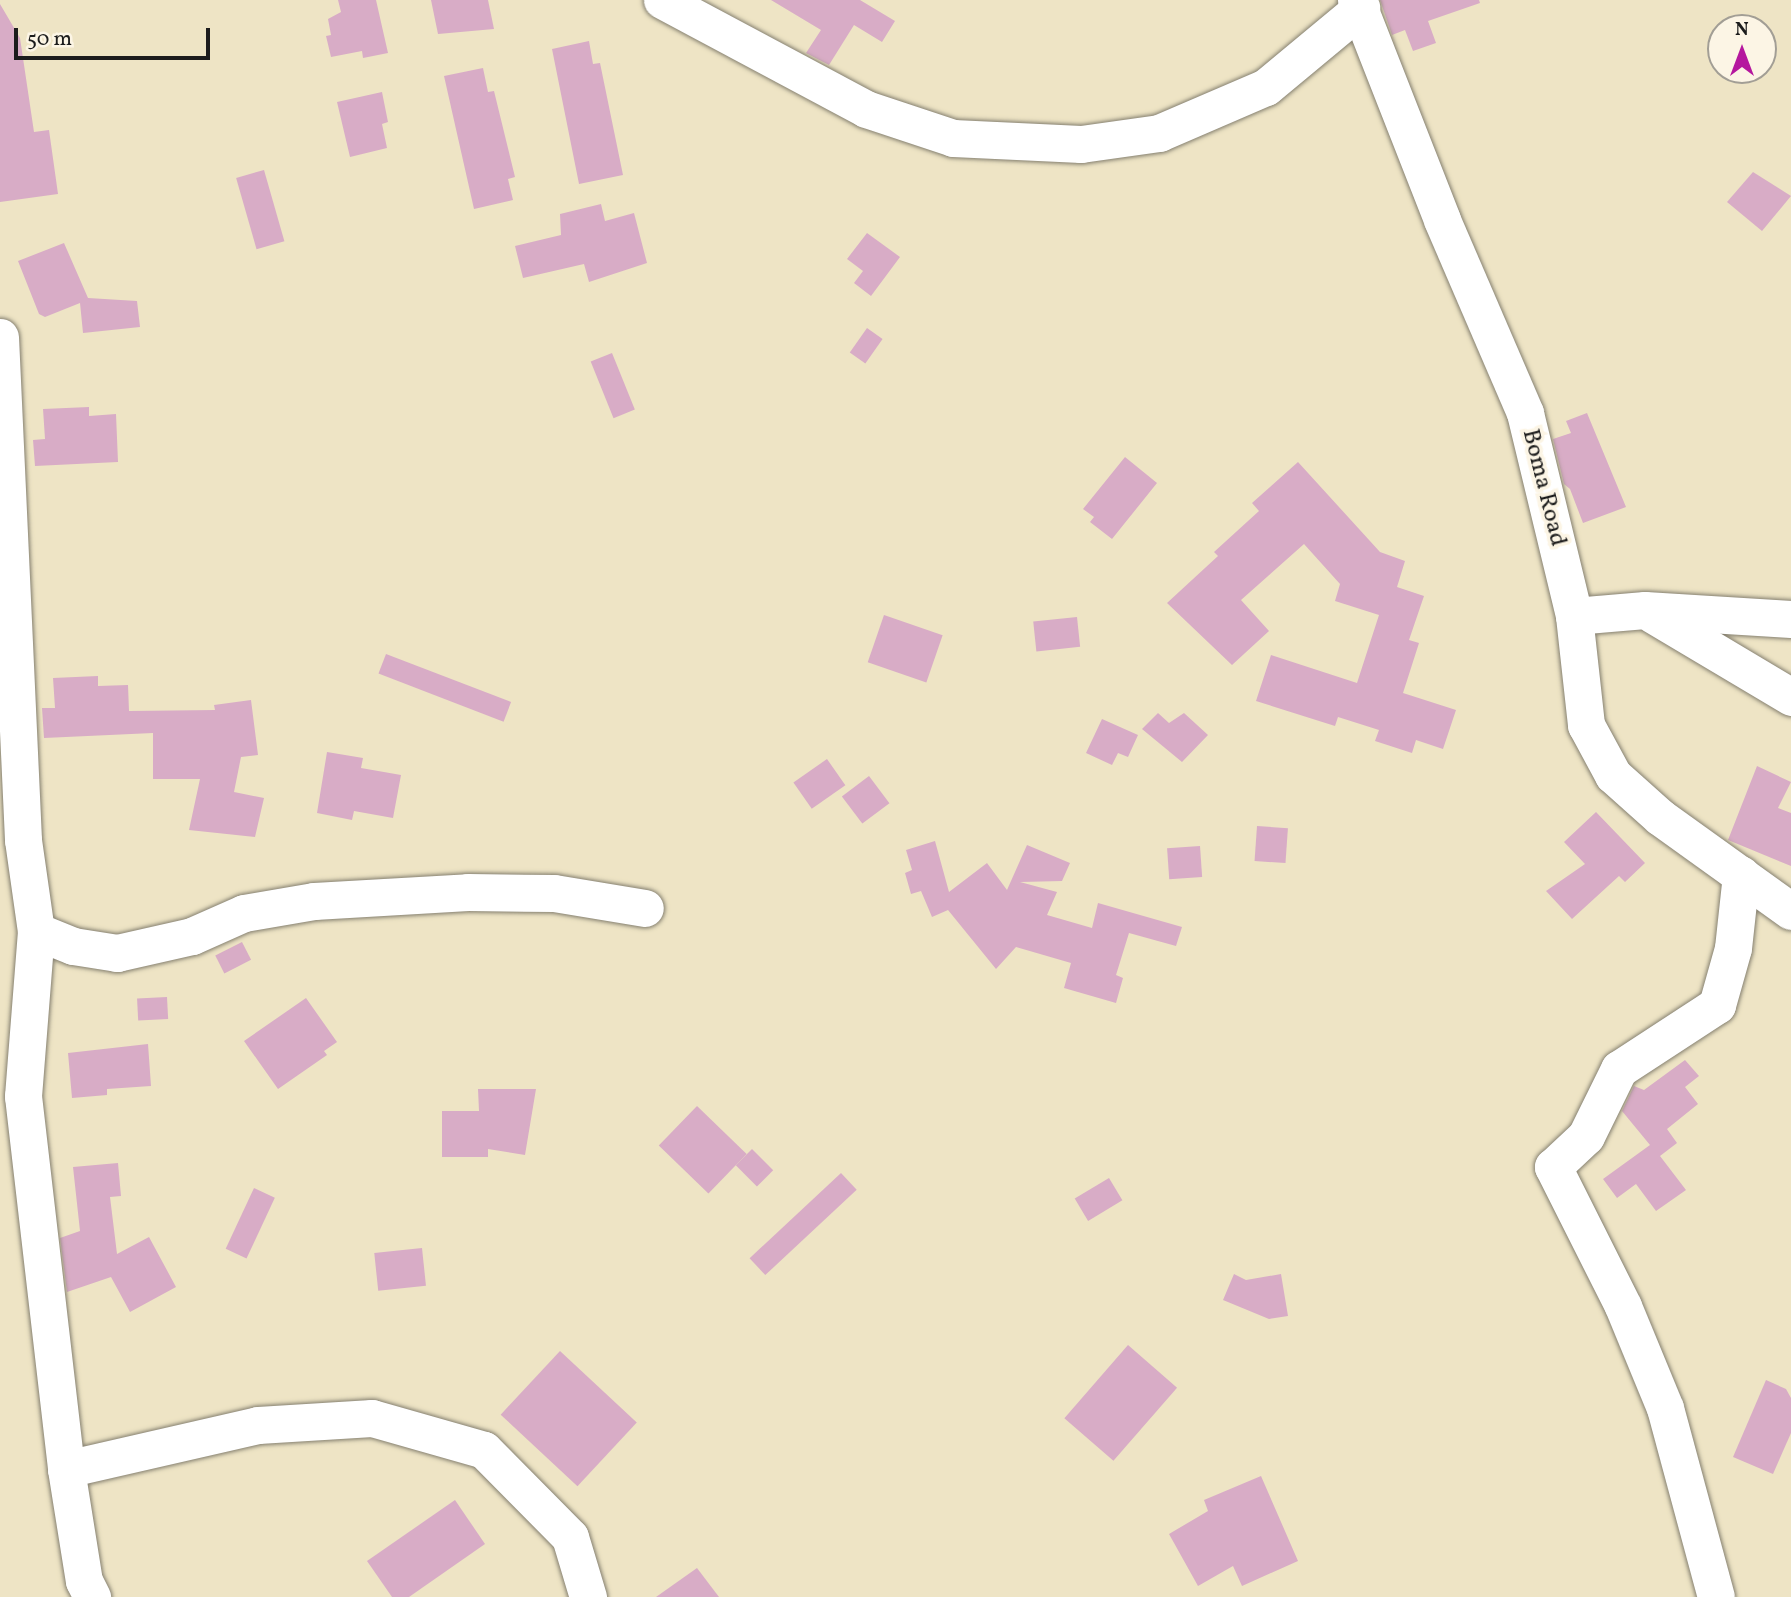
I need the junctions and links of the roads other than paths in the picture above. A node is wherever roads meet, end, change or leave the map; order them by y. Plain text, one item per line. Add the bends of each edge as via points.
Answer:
1 (662, 0) edge
2 (1359, 4) edge
3 (0, 337) edge
4 (8, 605) edge
5 (1645, 610) junction
6 (1574, 616) junction
7 (1791, 619) edge
8 (1791, 697) edge
9 (1741, 874) junction
10 (645, 908) dead end
11 (1791, 911) edge
12 (36, 930) junction
13 (66, 1469) junction
14 (92, 1597) edge
15 (588, 1597) edge
16 (1716, 1597) edge

1 - 2 street via 866,109 953,138 1081,144 1159,133 1266,87
2 - 6 street, Boma Road via 1442,220 1525,413
3 - 4 street
4 - 12 street via 23,839
5 - 6 street
5 - 7 street
5 - 8 street
6 - 9 street, Boma Road via 1586,726 1614,775 1660,817
9 - 11 street, Boma Road
9 - 16 street via 1733,947 1717,1005 1619,1069 1586,1136 1553,1167 1623,1306 1665,1408
10 - 12 street via 554,893 468,892 314,901 244,913 192,936 117,953 74,946
12 - 13 street via 23,1096
13 - 14 street via 84,1581
13 - 15 street via 258,1425 372,1418 484,1450 570,1537

